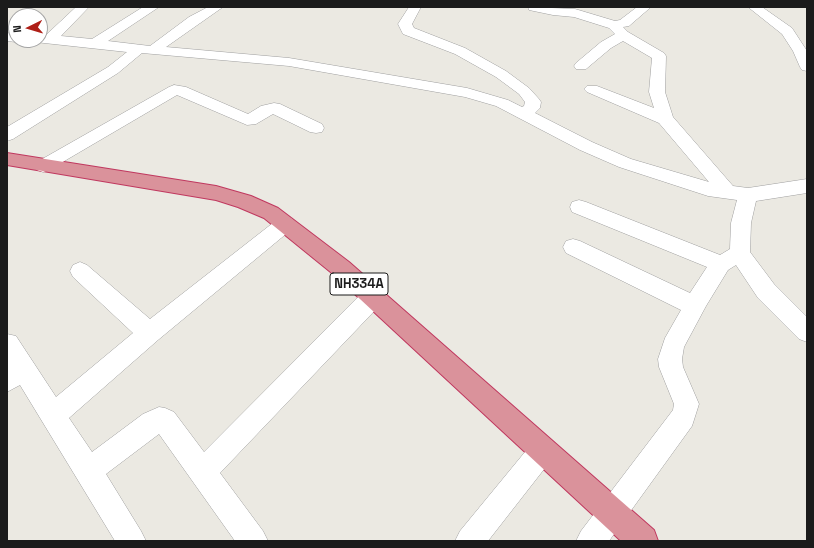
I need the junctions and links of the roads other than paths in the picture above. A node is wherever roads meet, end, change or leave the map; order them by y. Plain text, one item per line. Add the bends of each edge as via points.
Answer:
1 (83, 7) edge
2 (153, 7) edge
3 (217, 7) edge
4 (416, 7) edge
5 (534, 7) edge
6 (645, 7) edge
7 (754, 7) edge
8 (619, 30) junction
9 (48, 37) edge
10 (48, 40) edge
11 (95, 43) junction
12 (146, 49) junction
13 (581, 66) dead end
14 (807, 67) edge
15 (592, 88) dead end
16 (524, 114) junction
17 (665, 119) junction
18 (316, 128) dead end
19 (7, 134) edge
20 (7, 159) edge
21 (43, 166) junction
22 (806, 184) edge
23 (738, 194) junction
24 (579, 207) dead end
25 (285, 224) junction
26 (573, 247) dead end
27 (730, 259) junction
28 (80, 271) dead end
29 (373, 297) junction
30 (695, 306) junction
31 (807, 332) edge
32 (150, 333) junction
33 (8, 344) dead end
34 (16, 375) edge
35 (53, 415) junction
36 (543, 450) junction
37 (88, 470) junction
38 (203, 472) junction
39 (612, 513) junction
40 (131, 541) edge
41 (253, 541) edge
42 (470, 541) edge
43 (591, 541) edge
44 (643, 541) edge

1 - 9 street
2 - 11 street
3 - 12 street
4 - 16 street via 405,24 408,31 460,51 501,74 524,91 533,102 532,108
5 - 8 street via 580,14
6 - 8 street
7 - 14 street via 786,31 800,50
8 - 13 street
8 - 17 street via 659,56 657,92
10 - 11 street
11 - 12 street
12 - 16 street via 289,62 467,93 502,103
12 - 19 street
15 - 17 street
16 - 23 street via 586,146 625,162 708,189
17 - 23 street
18 - 21 street via 274,108 246,120 181,90 174,90
20 - 21 highway, NH334A
21 - 25 highway, NH334A via 216,193 271,213
22 - 23 street
23 - 27 street via 741,223
24 - 27 street
25 - 29 highway, NH334A
25 - 32 street
26 - 30 street
27 - 30 street
27 - 31 street via 751,272
28 - 32 street
29 - 36 highway, NH334A
29 - 38 street
30 - 39 street via 673,346 670,359 687,404 686,411
32 - 35 street
33 - 34 street
34 - 35 street
35 - 37 street
36 - 39 highway, NH334A
36 - 42 street
37 - 38 street via 159,420 165,421 172,429
37 - 40 street
38 - 41 street
39 - 43 street
39 - 44 highway, NH334A

